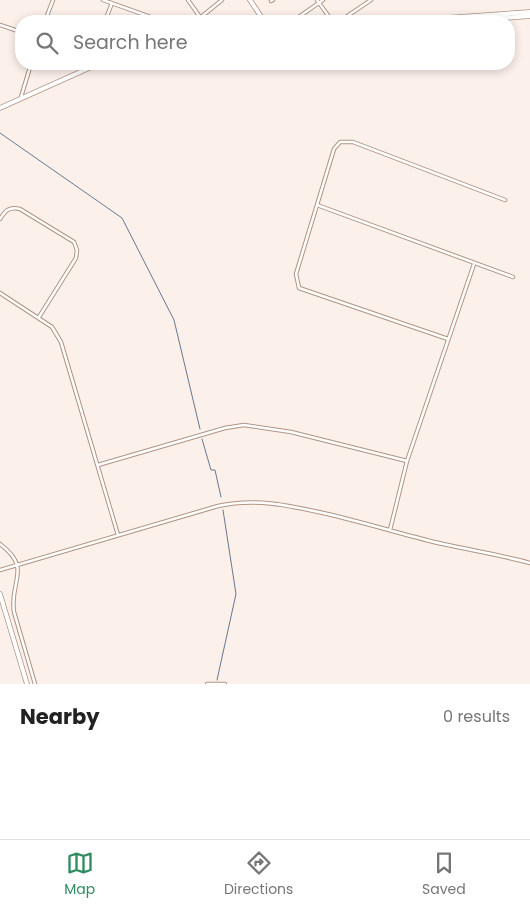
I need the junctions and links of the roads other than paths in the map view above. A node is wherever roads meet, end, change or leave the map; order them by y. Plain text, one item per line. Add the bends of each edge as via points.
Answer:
1 (54, 0) edge
2 (103, 0) edge
3 (188, 0) edge
4 (250, 0) edge
5 (323, 0) edge
6 (371, 0) edge
7 (219, 1) edge
8 (318, 1) edge
9 (112, 3) junction
10 (530, 12) edge
11 (48, 15) edge
12 (107, 15) edge
13 (145, 15) edge
14 (199, 15) edge
15 (202, 15) edge
16 (260, 15) edge
17 (300, 15) edge
18 (328, 15) edge
19 (349, 15) edge
20 (488, 15) edge
21 (530, 16) edge
22 (515, 17) edge
23 (0, 25) edge
24 (15, 30) edge
25 (29, 70) edge
26 (84, 70) edge
27 (21, 97) junction
28 (0, 108) edge
29 (505, 200) dead end
30 (317, 205) junction
31 (0, 219) edge
32 (474, 264) junction
33 (513, 277) dead end
34 (0, 293) edge
35 (39, 317) junction
36 (448, 340) junction
37 (408, 461) junction
38 (98, 465) junction
39 (390, 530) junction
40 (118, 535) junction
41 (0, 544) edge
42 (530, 563) edge
43 (17, 564) junction
44 (0, 570) edge
45 (0, 594) edge
46 (27, 684) edge
47 (34, 684) edge
48 (207, 684) edge
49 (225, 684) edge

1 - 11 street
2 - 9 street
3 - 14 street
4 - 16 main road
5 - 8 street
6 - 19 street
7 - 15 street
8 - 17 street
8 - 18 street
9 - 12 street
9 - 13 street
10 - 20 main road
21 - 22 main road
23 - 24 street
25 - 27 street
26 - 27 main road
27 - 28 main road
29 - 30 street via 343,141 334,149
30 - 32 street
30 - 36 street via 296,274 299,288
31 - 35 street via 7,209 20,209 76,246 76,258
32 - 33 street
32 - 36 street
34 - 35 street
35 - 38 street via 52,327 61,342
36 - 37 street
37 - 38 street via 291,432 244,425
37 - 39 street
38 - 40 street
39 - 40 street via 287,505 256,501 218,506
39 - 42 street
40 - 43 street
41 - 43 street via 12,553
43 - 44 street
43 - 47 street via 14,612
45 - 46 main road
48 - 49 street

